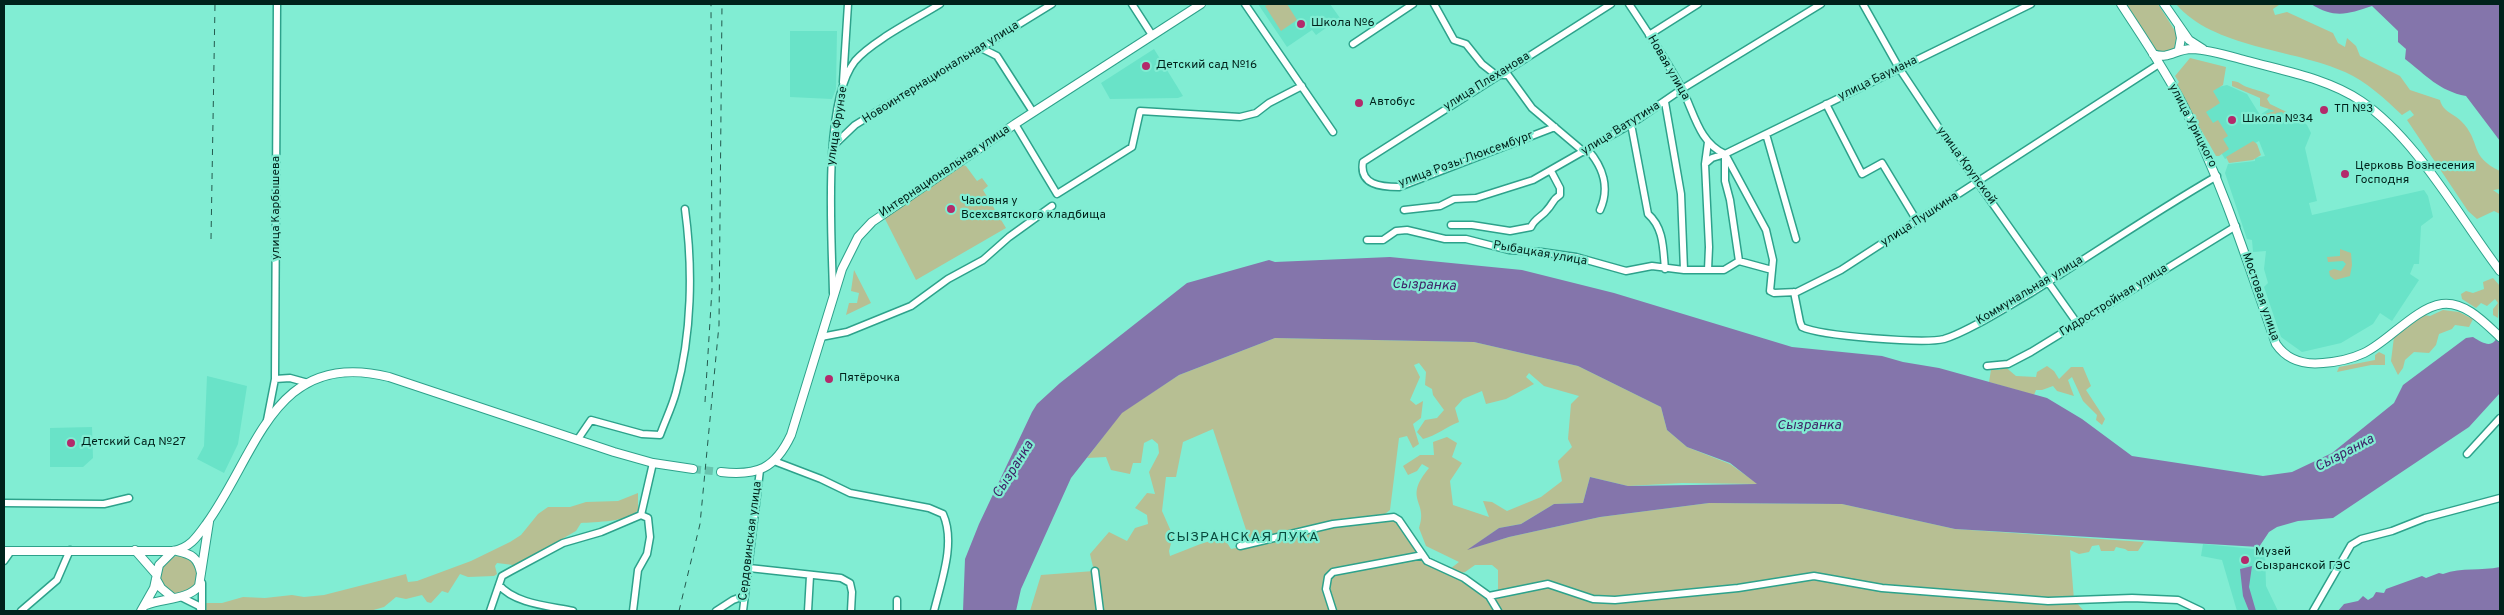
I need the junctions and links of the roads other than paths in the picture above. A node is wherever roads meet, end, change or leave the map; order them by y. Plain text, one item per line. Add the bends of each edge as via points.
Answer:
1 (277, 4) edge
2 (848, 4) edge
3 (940, 4) edge
4 (1052, 4) edge
5 (1132, 4) edge
6 (1201, 4) edge
7 (1245, 4) edge
8 (1413, 4) edge
9 (1434, 4) edge
10 (1611, 4) edge
11 (1629, 4) edge
12 (1698, 4) edge
13 (1821, 4) edge
14 (1863, 4) edge
15 (2031, 4) edge
16 (2121, 4) edge
17 (2164, 4) edge
18 (2178, 26) junction
19 (1152, 35) junction
20 (1649, 35) junction
21 (1353, 44) dead end
22 (981, 48) junction
23 (2179, 49) junction
24 (2205, 50) junction
25 (2153, 54) junction
26 (2170, 56) junction
27 (2159, 64) junction
28 (1899, 68) junction
29 (1496, 75) junction
30 (2167, 77) junction
31 (1302, 86) junction
32 (1682, 89) junction
33 (842, 91) junction
34 (1664, 102) junction
35 (1826, 104) junction
36 (1033, 112) junction
37 (1015, 124) junction
38 (1631, 124) junction
39 (1556, 127) junction
40 (1332, 132) dead end
41 (1766, 134) junction
42 (1708, 142) junction
43 (833, 146) junction
44 (1586, 151) junction
45 (1725, 154) junction
46 (1363, 162) joint
47 (1705, 164) junction
48 (1551, 171) junction
49 (2216, 176) junction
50 (1978, 182) junction
51 (1052, 206) dead end
52 (685, 208) dead end
53 (1404, 210) dead end
54 (1600, 210) dead end
55 (1917, 221) junction
56 (1452, 225) dead end
57 (2236, 226) junction
58 (1796, 239) dead end
59 (1367, 240) dead end
60 (832, 258) junction
61 (846, 260) junction
62 (1739, 261) junction
63 (1665, 269) junction
64 (1684, 270) junction
65 (1708, 270) junction
66 (1772, 270) junction
67 (2500, 270) edge
68 (2048, 282) junction
69 (1794, 292) junction
70 (833, 297) junction
71 (2077, 323) junction
72 (821, 337) junction
73 (2500, 337) edge
74 (1987, 366) dead end
75 (275, 379) junction
76 (308, 383) junction
77 (2500, 418) edge
78 (267, 420) junction
79 (578, 439) junction
80 (2467, 454) dead end
81 (774, 461) junction
82 (654, 462) junction
83 (693, 469) tunnel mouth
84 (760, 470) junction
85 (721, 472) tunnel mouth
86 (129, 498) dead end
87 (2500, 498) edge
88 (4, 503) edge
89 (641, 515) junction
90 (209, 520) junction
91 (1240, 546) dead end
92 (70, 550) junction
93 (135, 550) junction
94 (7, 551) edge
95 (174, 551) junction
96 (1423, 555) junction
97 (4, 561) edge
98 (749, 568) junction
99 (1095, 570) dead end
100 (156, 576) junction
101 (810, 576) junction
102 (202, 578) junction
103 (498, 585) junction
104 (744, 596) junction
105 (1489, 596) junction
106 (172, 597) junction
107 (181, 597) junction
108 (897, 600) dead end
109 (144, 608) edge
110 (21, 611) edge
111 (202, 611) edge
112 (490, 611) edge
113 (574, 611) edge
114 (633, 611) edge
115 (716, 611) edge
116 (743, 611) edge
117 (808, 611) edge
118 (851, 611) edge
119 (898, 611) edge
120 (934, 611) edge
121 (1100, 611) edge
122 (1332, 611) edge
123 (1498, 611) edge
124 (2200, 611) edge
125 (2313, 611) edge

1 - 75 street, улица Карбышева
2 - 33 street
3 - 33 street, улица Фрунзе via 863,53 848,73
4 - 22 street, Новоинтернациональная улица
5 - 19 street
6 - 19 main road, Интернациональная улица
7 - 31 street
8 - 21 street
9 - 29 street via 1454,40 1466,44
10 - 29 street, улица Плеханова
11 - 20 street, Новая улица
12 - 20 street
13 - 32 street, улица Ватутина
14 - 28 street, улица Крупской
15 - 28 street, улица Баумана
16 - 25 main road
17 - 18 main road
18 - 23 main road
18 - 24 main road via 2189,40
19 - 36 main road, Интернациональная улица
20 - 32 street, Новая улица
22 - 36 street via 997,56
22 - 43 street, Новоинтернациональная улица via 855,125
23 - 24 main road
23 - 26 main road
24 - 67 main road via 2339,89 2379,114 2428,170
25 - 26 main road
25 - 27 main road, улица Урицкого
26 - 30 main road
27 - 30 main road, улица Урицкого
27 - 50 street, улица Пушкина
28 - 35 street, улица Баумана
28 - 50 street, улица Крупской
29 - 39 street via 1508,75 1532,108
29 - 46 street, улица Плеханова
30 - 49 main road, улица Урицкого
31 - 37 street via 1256,113 1240,118 1140,111 1132,147 1057,194
31 - 40 street
32 - 34 street, улица Ватутина
32 - 42 street, Новая улица
33 - 43 street, улица Фрунзе
34 - 38 street, улица Ватутина
34 - 64 street via 1681,194
35 - 41 street, улица Баумана
35 - 55 street via 1862,174 1882,163
36 - 37 main road, Интернациональная улица
37 - 61 main road, Интернациональная улица via 880,215 858,237
38 - 44 street, улица Ватутина
38 - 63 street via 1648,214 1653,218 1663,242
39 - 44 street
39 - 46 street, улица Розы Люксембург via 1399,187 1375,186 1364,177
41 - 45 street, улица Баумана
41 - 58 street
42 - 45 street, Новая улица
42 - 47 street
43 - 60 street, улица Фрунзе
44 - 48 street, улица Ватутина
44 - 54 street via 1597,160 1602,174 1606,197
45 - 47 street, улица Баумана
45 - 62 street via 1724,181
45 - 66 street via 1766,230 1771,246
47 - 65 street
48 - 53 street, улица Ватутина via 1516,187 1476,198 1454,199 1440,206
48 - 56 street via 1560,195 1551,201 1548,210 1534,220 1531,227 1510,231
49 - 57 main road, Мостовая улица
49 - 68 street, Коммунальная улица
50 - 55 street, улица Пушкина
50 - 68 street, улица Крупской
51 - 72 street via 983,260 948,279 911,306 847,332
52 - 79 street via 690,289 683,359 676,393 660,435 642,434 591,420
55 - 69 street, улица Пушкина via 1841,270
57 - 71 street, Гидростройная улица
57 - 73 main road, Мостовая улица via 2276,344 2294,360 2314,364 2347,360 2364,353 2421,314 2442,304 2465,309
59 - 63 street, Рыбацкая улица via 1383,240 1396,231 1407,230 1445,239 1466,239 1509,250 1576,257 1626,271 1652,266
60 - 61 street
60 - 70 street, улица Фрунзе
61 - 70 main road, Интернациональная улица
62 - 65 street, Рыбацкая улица via 1724,270
62 - 66 street
63 - 64 street, Рыбацкая улица
64 - 65 street, Рыбацкая улица
66 - 69 street, улица Пушкина via 1770,291
68 - 69 street, Коммунальная улица via 1945,339 1934,340 1846,336 1809,330 1800,322
68 - 71 street, улица Крупской
70 - 72 main road, Интернациональная улица
71 - 74 street, Гидростройная улица via 2008,364
72 - 81 main road, Интернациональная улица via 791,435
75 - 76 street via 290,378
75 - 78 street, улица Карбышева
76 - 78 main road via 276,408
76 - 79 main road via 346,371 376,373
77 - 80 street
78 - 90 main road
79 - 82 main road
81 - 84 main road, Интернациональная улица
81 - 120 street via 850,493 928,508 943,514 949,526 948,549
82 - 83 main road
82 - 89 street
84 - 85 main road via 747,474
84 - 98 street, Сердовинская улица
86 - 88 street via 104,504
87 - 125 street via 2425,518 2351,545
89 - 103 street via 563,544 502,576
89 - 114 street via 648,518 650,537 638,570
90 - 95 main road via 190,544
90 - 102 main road
91 - 96 street via 1333,524 1387,517 1399,520
92 - 93 main road
92 - 94 main road
92 - 110 street via 57,580
93 - 95 main road
93 - 100 main road
94 - 97 street
95 - 100 main road via 162,559
95 - 102 main road via 194,556 199,562
96 - 105 street
96 - 122 street via 1333,572 1328,577 1326,589
98 - 101 street
98 - 104 street, Сердовинская улица
99 - 121 street
100 - 106 main road via 161,588
100 - 109 main road
101 - 117 street
101 - 118 street via 841,578 850,583
102 - 107 main road via 196,590
102 - 111 street
103 - 112 street
103 - 113 street via 504,592 519,598
104 - 115 street
104 - 116 street, Сердовинская улица
105 - 123 street
105 - 124 street via 1548,584 1592,599 1615,600 1738,588 1814,576 1882,588 2048,601 2178,600
106 - 107 main road
106 - 109 main road
107 - 111 street
108 - 119 street

